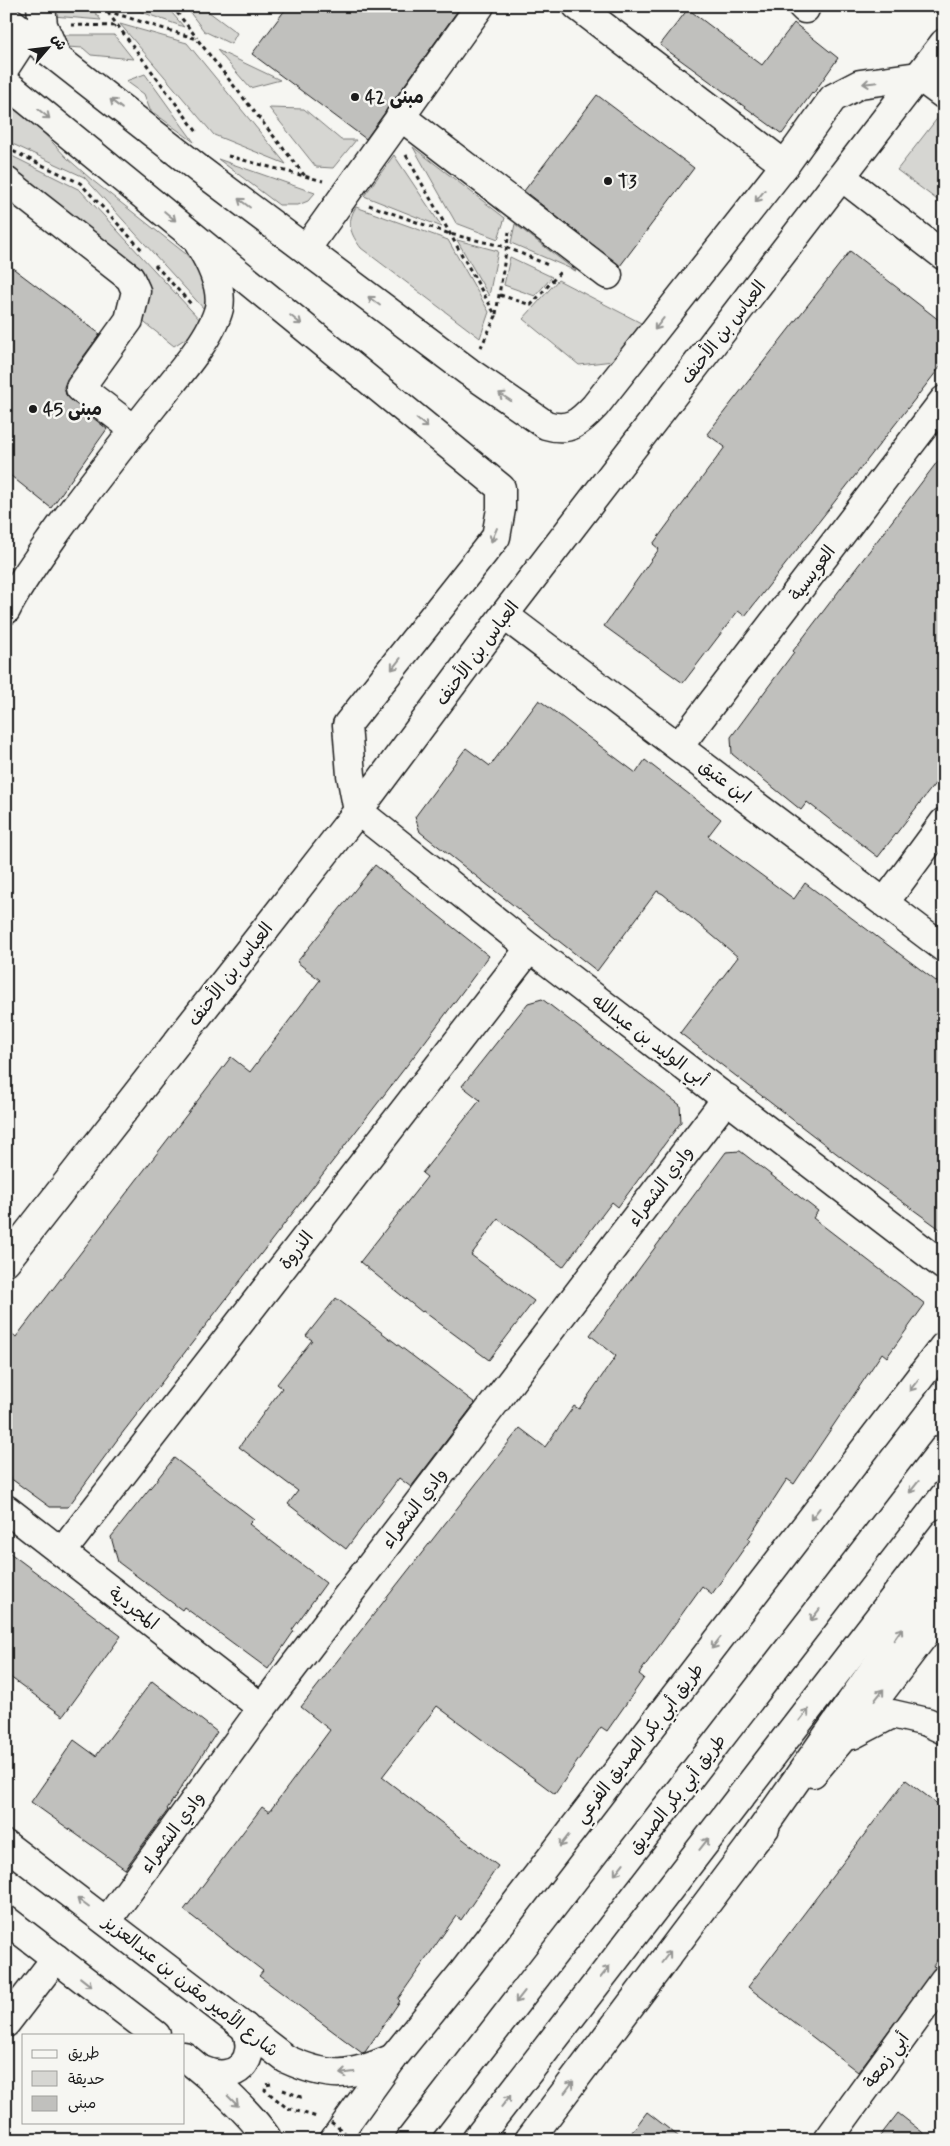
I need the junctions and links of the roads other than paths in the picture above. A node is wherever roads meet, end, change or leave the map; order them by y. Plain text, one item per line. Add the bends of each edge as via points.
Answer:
1 (480, 6) edge
2 (577, 6) edge
3 (42, 16) edge
4 (6, 18) edge
5 (6, 25) edge
6 (944, 42) edge
7 (57, 56) junction
8 (6, 66) edge
9 (918, 76) junction
10 (6, 83) edge
11 (944, 95) edge
12 (396, 123) junction
13 (785, 165) junction
14 (842, 177) junction
15 (6, 181) edge
16 (194, 237) junction
17 (306, 250) junction
18 (944, 256) edge
19 (608, 275) dead end
20 (944, 400) edge
21 (134, 430) junction
22 (6, 610) edge
23 (504, 615) junction
24 (679, 746) junction
25 (358, 811) junction
26 (944, 822) edge
27 (885, 902) junction
28 (530, 948) junction
29 (944, 948) edge
30 (727, 1098) junction
31 (6, 1261) edge
32 (944, 1266) edge
33 (944, 1346) edge
34 (944, 1448) edge
35 (6, 1509) edge
36 (944, 1533) edge
37 (62, 1552) junction
38 (944, 1569) edge
39 (944, 1610) edge
40 (262, 1708) junction
41 (944, 1730) edge
42 (842, 1740) junction
43 (6, 1845) edge
44 (750, 1846) junction
45 (6, 1920) edge
46 (107, 1921) junction
47 (56, 1958) junction
48 (944, 1980) edge
49 (6, 2023) edge
50 (245, 2027) junction
51 (155, 2034) edge
52 (393, 2058) junction
53 (193, 2063) edge
54 (332, 2131) edge
55 (268, 2140) edge
56 (410, 2140) edge
57 (476, 2140) edge
58 (529, 2140) edge
59 (828, 2140) edge

1 - 12 street
2 - 13 street
3 - 7 street
4 - 7 street
5 - 8 street via 19,46
6 - 9 street, العباس بن الأحنف
17 -> 7 street
9 - 11 street
9 -> 13 street via 860,84 833,98
9 - 14 street, العباس بن الأحنف
10 -> 16 street
12 - 17 street
12 - 19 street
13 -> 17 street via 582,420 560,429 546,425 469,372
14 - 18 street
14 - 23 street, العباس بن الأحنف
15 - 21 street via 130,278 136,291 129,320 80,388
16 - 21 street via 212,266 219,306 212,327
16 -> 25 street via 501,488 496,537 348,725 351,775
20 - 24 street, العويسية
21 - 22 street via 16,588
23 - 24 street, ابن عتيق
23 - 25 street, العباس بن الأحنف
24 - 27 street, ابن عتيق
25 - 28 street, أبي الوليد بن عبدالله
25 - 31 street, العباس بن الأحنف
26 - 27 street
27 - 29 street, ابن عتيق
28 - 30 street, أبي الوليد بن عبدالله
28 - 37 street, الذروة
30 - 32 street, أبي الوليد بن عبدالله
30 - 40 street, وادي الشعراء
33 -> 52 street, طريق أبي بكر الصديق الفرعي via 464,1972
34 -> 56 street, طريق أبي بكر الصديق
35 - 37 street, المجردية
57 -> 36 street
37 - 40 street, المجردية
44 -> 38 street
42 -> 39 street
40 - 46 street, وادي الشعراء
41 - 42 street via 927,1722 892,1714
42 - 44 street
46 -> 43 street, شارع الأمير مقرن بن عبدالعزيز
58 -> 44 street
45 - 47 street
46 - 50 street, شارع الأمير مقرن بن عبدالعزيز
47 - 49 street
47 -> 51 street
48 - 59 street, أبي زمعة
52 -> 50 street, شارع الأمير مقرن بن عبدالعزيز via 365,2070 336,2074 310,2070 286,2059
50 - 53 street via 251,2047 248,2058 233,2073 212,2075
52 - 54 street, طريق أبي بكر الصديق الفرعي
53 -> 55 street

